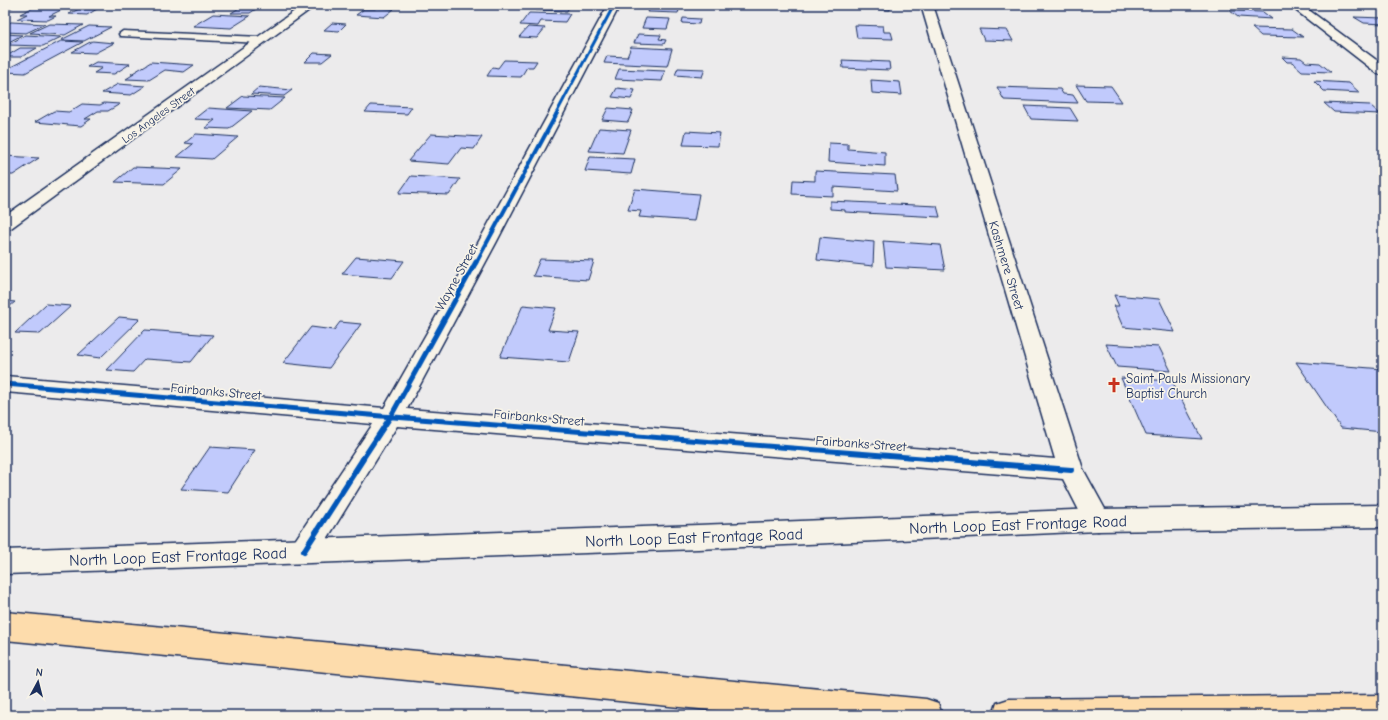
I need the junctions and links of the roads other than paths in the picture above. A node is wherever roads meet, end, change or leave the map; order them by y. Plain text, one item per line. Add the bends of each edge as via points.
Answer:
1 (8, 5) edge
2 (310, 5) edge
3 (614, 5) edge
4 (926, 5) edge
5 (1294, 5) edge
6 (5, 6) edge
7 (123, 34) dead end
8 (262, 40) junction
9 (1383, 71) edge
10 (5, 224) edge
11 (5, 384) edge
12 (391, 416) junction
13 (1070, 470) junction
14 (1383, 516) edge
15 (1098, 520) junction
16 (304, 551) junction
17 (5, 562) edge
18 (5, 626) edge
19 (1383, 711) edge
20 (926, 715) edge
21 (1009, 715) edge

1 - 6 street
2 - 8 street, Los Angeles Street
3 - 12 street, Wayne Street
4 - 13 street, Kashmere Street
5 - 9 street
7 - 8 lane
8 - 10 street, Los Angeles Street
11 - 12 street, Fairbanks Street
12 - 13 street, Fairbanks Street
12 - 16 street, Wayne Street
13 - 15 street, Kashmere Street
14 - 15 street, North Loop East Frontage Road
15 - 16 street, North Loop East Frontage Road
16 - 17 street, North Loop East Frontage Road
18 - 20 highway
19 - 21 highway

